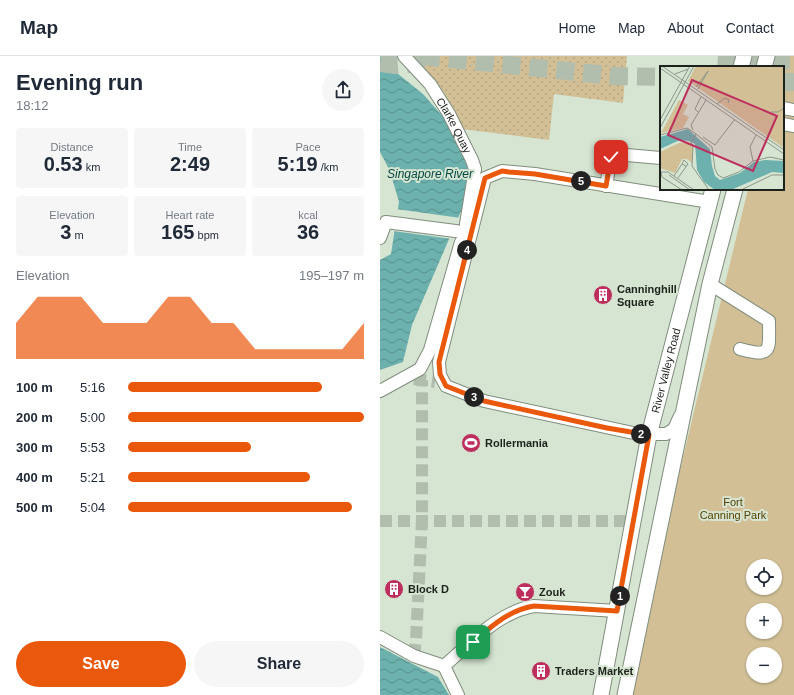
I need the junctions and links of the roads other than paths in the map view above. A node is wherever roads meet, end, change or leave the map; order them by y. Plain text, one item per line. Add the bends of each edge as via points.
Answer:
1 (404, 56) edge
2 (744, 56) edge
3 (766, 56) edge
4 (741, 66) edge
5 (764, 66) edge
6 (784, 108) edge
7 (794, 110) edge
8 (784, 124) edge
9 (794, 126) edge
10 (660, 158) edge
11 (606, 186) junction
12 (736, 190) edge
13 (712, 196) edge
14 (457, 231) dead end
15 (380, 238) edge
16 (710, 284) junction
17 (740, 349) dead end
18 (380, 391) edge
19 (686, 402) junction
20 (649, 435) junction
21 (617, 611) junction
22 (380, 637) edge
23 (444, 666) junction
24 (458, 695) edge
25 (601, 695) edge
26 (625, 695) edge

1 - 18 street, Clarke Quay via 430,84 445,108 475,169 464,232 430,350 420,369
2 - 4 main road
3 - 5 main road
6 - 7 street
8 - 9 street
10 - 11 street via 615,154 611,157
11 - 13 street
11 - 20 street via 502,171 485,178 439,362 438,382 484,401
12 - 16 main road, River Valley Road
13 - 20 main road, River Valley Road
14 - 15 street via 388,222
16 - 17 street via 769,321 769,345 765,351 758,354
16 - 19 main road, River Valley Road
19 - 20 street via 674,429 666,434
19 - 26 main road, River Valley Road
20 - 21 main road, River Valley Road
21 - 23 street via 534,606 520,608 501,618
21 - 25 main road, River Valley Road
22 - 23 street via 414,656
23 - 24 street

